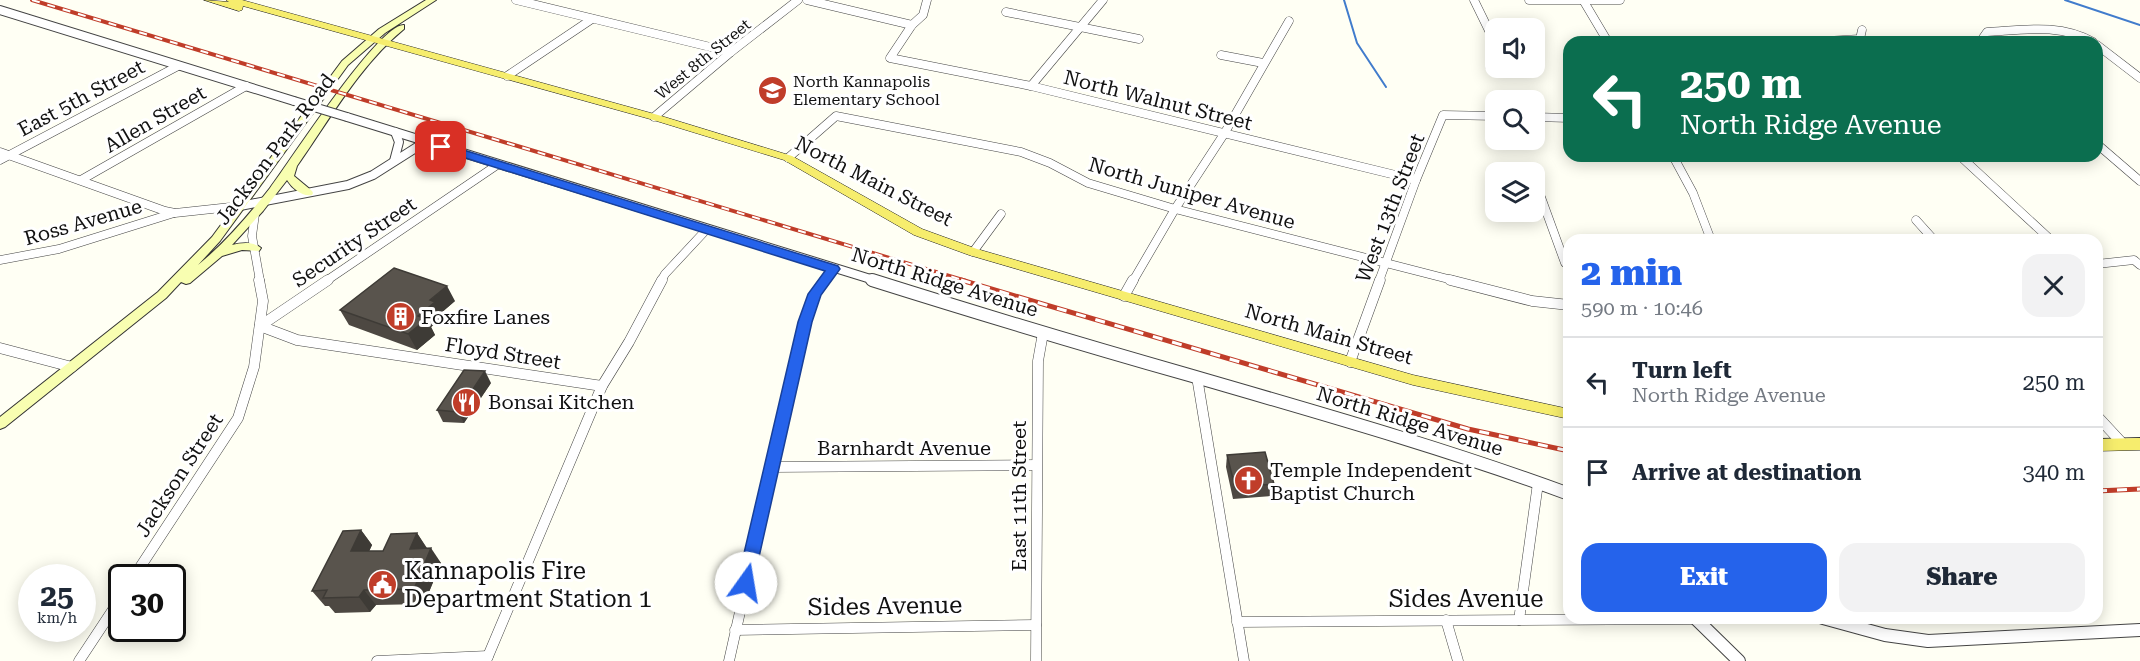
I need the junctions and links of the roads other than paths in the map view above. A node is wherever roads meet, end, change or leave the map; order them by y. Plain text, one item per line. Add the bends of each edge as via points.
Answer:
1 (209, 0) edge
2 (231, 0) edge
3 (432, 0) edge
4 (444, 0) edge
5 (516, 0) edge
6 (798, 0) edge
7 (807, 0) edge
8 (927, 0) edge
9 (1103, 0) edge
10 (1474, 0) edge
11 (1529, 0) edge
12 (1583, 0) edge
13 (1620, 0) edge
14 (0, 10) edge
15 (1006, 12) dead end
16 (9, 13) junction
17 (0, 17) edge
18 (592, 19) junction
19 (1289, 21) dead end
20 (1485, 22) edge
21 (912, 25) junction
22 (1080, 26) junction
23 (1862, 30) dead end
24 (1604, 36) edge
25 (1861, 36) edge
26 (1984, 36) edge
27 (2084, 36) edge
28 (1139, 39) dead end
29 (375, 42) junction
30 (2103, 50) edge
31 (731, 52) junction
32 (1221, 55) dead end
33 (1263, 63) junction
34 (178, 66) junction
35 (507, 76) junction
36 (2140, 78) edge
37 (246, 86) junction
38 (1031, 86) junction
39 (1485, 116) edge
40 (654, 117) junction
41 (1545, 117) edge
42 (1563, 117) edge
43 (395, 132) junction
44 (1224, 134) junction
45 (425, 142) junction
46 (2103, 149) edge
47 (0, 152) edge
48 (9, 155) junction
49 (788, 158) junction
50 (0, 160) edge
51 (394, 161) junction
52 (1676, 162) edge
53 (1967, 162) edge
54 (293, 165) junction
55 (497, 165) junction
56 (81, 180) junction
57 (1416, 180) junction
58 (2140, 181) edge
59 (308, 193) junction
60 (265, 201) junction
61 (240, 206) junction
62 (1545, 208) edge
63 (1175, 209) junction
64 (256, 212) junction
65 (175, 213) junction
66 (1001, 214) dead end
67 (1916, 220) dead end
68 (706, 230) junction
69 (1709, 234) edge
70 (1929, 234) edge
71 (2045, 234) edge
72 (255, 248) junction
73 (973, 252) junction
74 (1563, 258) edge
75 (211, 259) junction
76 (0, 260) edge
77 (1385, 263) junction
78 (2103, 263) edge
79 (2140, 265) edge
80 (833, 269) junction
81 (162, 295) junction
82 (1124, 296) junction
83 (1563, 304) edge
84 (260, 326) junction
85 (1043, 333) junction
86 (0, 348) edge
87 (1350, 362) junction
88 (72, 367) junction
89 (1197, 377) junction
90 (602, 386) junction
91 (1563, 413) edge
92 (2103, 422) edge
93 (0, 424) edge
94 (2123, 444) junction
95 (2140, 444) edge
96 (2103, 445) edge
97 (1036, 465) junction
98 (772, 467) junction
99 (1538, 483) junction
100 (1563, 492) edge
101 (142, 564) edge
102 (108, 617) edge
103 (1446, 620) junction
104 (1519, 620) junction
105 (1563, 620) edge
106 (1237, 622) junction
107 (1702, 624) edge
108 (1844, 624) edge
109 (1036, 625) junction
110 (735, 630) junction
111 (2140, 630) edge
112 (487, 659) edge
113 (79, 661) edge
114 (377, 661) edge
115 (729, 661) edge
116 (1036, 661) edge
117 (1244, 661) edge
118 (1458, 661) edge
119 (1739, 661) edge

1 - 29 main road
2 - 29 main road
3 - 29 main road
4 - 29 main road
5 - 18 street
6 - 31 street, West 8th Street
7 - 21 street
8 - 21 street via 923,15
9 - 22 street
10 - 20 street
11 - 12 street
12 - 13 street
12 - 24 street
14 - 16 street, North Ridge Avenue
15 - 22 street
16 - 17 street
16 - 34 street, North Ridge Avenue
18 - 31 street
18 - 35 street
19 - 33 street
21 - 38 street, North Walnut Street via 890,58
22 - 28 street
22 - 38 street
23 - 25 street
26 - 27 street via 1987,32 2064,30
29 - 35 main road, North Main Street via 417,57
29 - 54 main road, Jackson Park Road
29 - 61 main road, Jackson Park Road via 332,79
30 - 36 street
31 - 40 street, West 8th Street
32 - 33 street
33 - 44 street
34 - 37 street, North Ridge Avenue
34 - 48 street, East 5th Street
35 - 40 main road, North Main Street
37 - 43 street, North Ridge Avenue, bridge
37 - 56 street, Allen Street
38 - 44 street, North Walnut Street
39 - 57 street, West 13th Street via 1443,115
40 - 49 main road, North Main Street
41 - 42 street
43 - 45 street, North Ridge Avenue
43 - 51 street via 399,142
44 - 57 street, North Walnut Street
44 - 63 street
45 - 51 street
45 - 55 street, North Ridge Avenue
46 - 58 street
47 - 48 street
48 - 50 street, East 5th Street
48 - 56 street
49 - 63 street, North Juniper Avenue via 836,116 1021,152 1088,183
49 - 73 main road, North Main Street via 918,232
51 - 59 street via 354,183
52 - 69 street
53 - 71 street
54 - 59 main road via 289,176
54 - 60 main road, Jackson Park Road
55 - 68 street, North Ridge Avenue
55 - 84 street, Security Street
56 - 65 street
57 - 77 street, West 13th Street
59 - 60 street
60 - 61 street
60 - 64 main road, Jackson Park Road
61 - 65 street
61 - 81 main road, Jackson Park Road via 206,250
62 - 74 street
63 - 77 street, North Juniper Avenue
63 - 82 street
64 - 72 street, Jackson Street via 252,224
64 - 75 main road, Jackson Park Road
65 - 76 street, Ross Avenue via 59,249
66 - 73 street
67 - 70 street
68 - 80 street, North Ridge Avenue
68 - 90 street via 665,274
72 - 75 main road via 234,248
72 - 84 street, Jackson Street via 263,301
73 - 82 main road, North Main Street
75 - 81 main road, Jackson Park Road
77 - 83 street, North Juniper Avenue via 1532,301
77 - 87 street, West 13th Street
78 - 79 street via 2134,260
80 - 85 street, North Ridge Avenue
80 - 98 street via 815,294 805,322
81 - 88 main road, Jackson Park Road
82 - 87 main road, North Main Street
84 - 90 street, Floyd Street via 297,340
84 - 101 street, Jackson Street via 254,367 238,418
85 - 89 street, North Ridge Avenue
85 - 97 street, East 11th Street via 1038,361
86 - 88 street
87 - 91 main road, North Main Street
88 - 93 main road, Jackson Park Road
89 - 99 street, North Ridge Avenue via 1391,434
89 - 106 street
90 - 112 street
92 - 94 street
94 - 95 main road
94 - 96 main road
97 - 98 street, Barnhardt Avenue
97 - 109 street, East 11th Street
98 - 110 street
99 - 100 street, North Ridge Avenue
99 - 104 street
102 - 113 street
103 - 104 street, Sides Avenue
103 - 106 street, Sides Avenue
103 - 118 street
104 - 105 street, Sides Avenue
106 - 117 street
107 - 119 street
108 - 111 street via 1885,636 1928,640
109 - 110 street, Sides Avenue
109 - 116 street, East 11th Street
110 - 115 street
112 - 114 street

